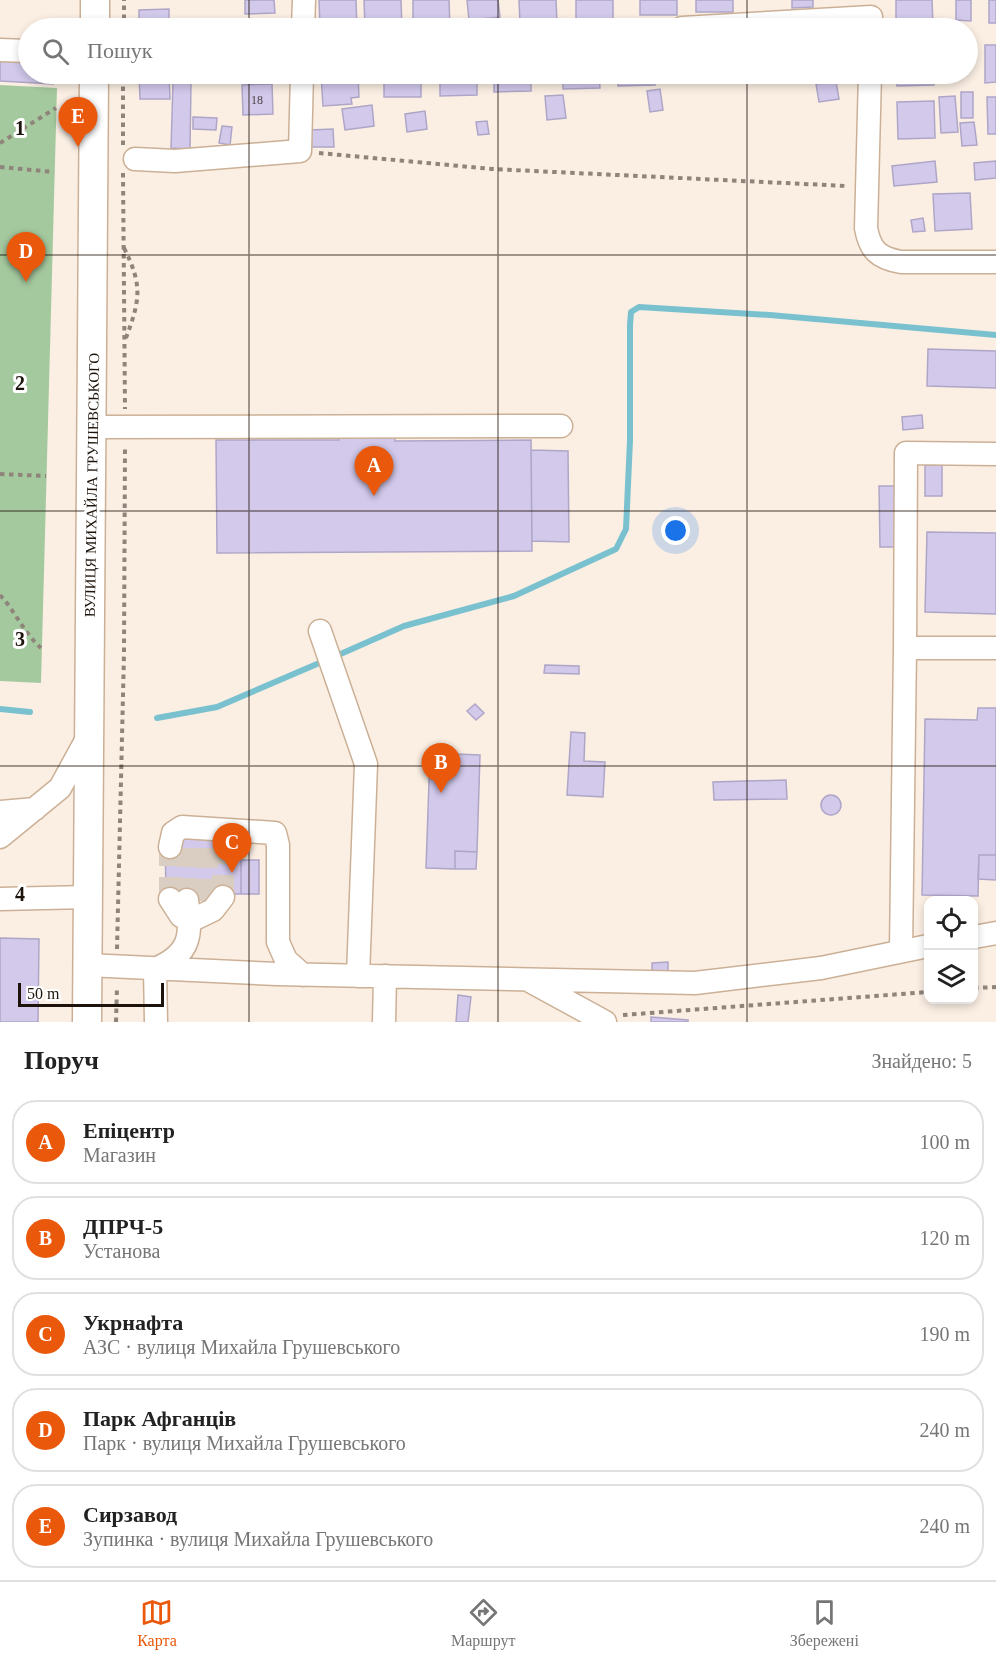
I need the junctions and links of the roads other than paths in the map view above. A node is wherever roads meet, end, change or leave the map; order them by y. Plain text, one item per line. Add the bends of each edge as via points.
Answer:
1 (95, 0) edge
2 (304, 0) edge
3 (871, 15) edge
4 (95, 18) edge
5 (303, 18) edge
6 (827, 18) edge
7 (0, 50) edge
8 (18, 51) edge
9 (94, 84) edge
10 (302, 84) edge
11 (870, 84) edge
12 (127, 159) road end
13 (996, 262) edge
14 (561, 426) dead end
15 (92, 427) junction
16 (996, 454) edge
17 (320, 631) dead end
18 (905, 648) junction
19 (996, 648) edge
20 (90, 734) junction
21 (35, 809) junction
22 (3, 814) edge
23 (0, 837) edge
24 (206, 840) dead end
25 (0, 850) edge
26 (88, 897) junction
27 (0, 899) edge
28 (996, 933) edge
29 (978, 936) edge
30 (278, 942) junction
31 (924, 947) edge
32 (901, 951) junction
33 (87, 965) junction
34 (155, 969) junction
35 (216, 972) junction
36 (244, 973) junction
37 (303, 975) junction
38 (358, 976) junction
39 (385, 976) junction
40 (527, 979) junction
41 (597, 1018) edge
42 (87, 1022) edge
43 (156, 1022) edge
44 (384, 1022) edge

1 - 4 main road
2 - 5 street
3 - 6 street
7 - 8 street
9 - 15 main road, ВУЛИЦЯ МИХАЙЛА ГРУШЕВСЬКОГО
10 - 12 street via 300,151 186,160
11 - 13 street via 866,228 875,253 901,261
14 - 15 street
15 - 20 main road, ВУЛИЦЯ МИХАЙЛА ГРУШЕВСЬКОГО
16 - 18 street via 906,453
17 - 38 street via 366,764
18 - 19 street
18 - 32 street
20 - 21 street via 60,788
20 - 26 main road, ВУЛИЦЯ МИХАЙЛА ГРУШЕВСЬКОГО
21 - 22 street
21 - 23 street
21 - 25 street
24 - 30 street via 269,831 277,835
26 - 27 street
26 - 33 main road, ВУЛИЦЯ МИХАЙЛА ГРУШЕВСЬКОГО
28 - 29 street
30 - 36 street via 262,963
30 - 37 street via 286,960
31 - 32 street
32 - 40 street via 820,968 695,983
33 - 34 street
33 - 42 main road, ВУЛИЦЯ МИХАЙЛА ГРУШЕВСЬКОГО
34 - 35 street
34 - 35 street via 173,960 194,909 197,956
34 - 43 street
35 - 36 street
36 - 37 street
37 - 38 street
38 - 39 street
39 - 40 street
39 - 44 street
40 - 41 street

